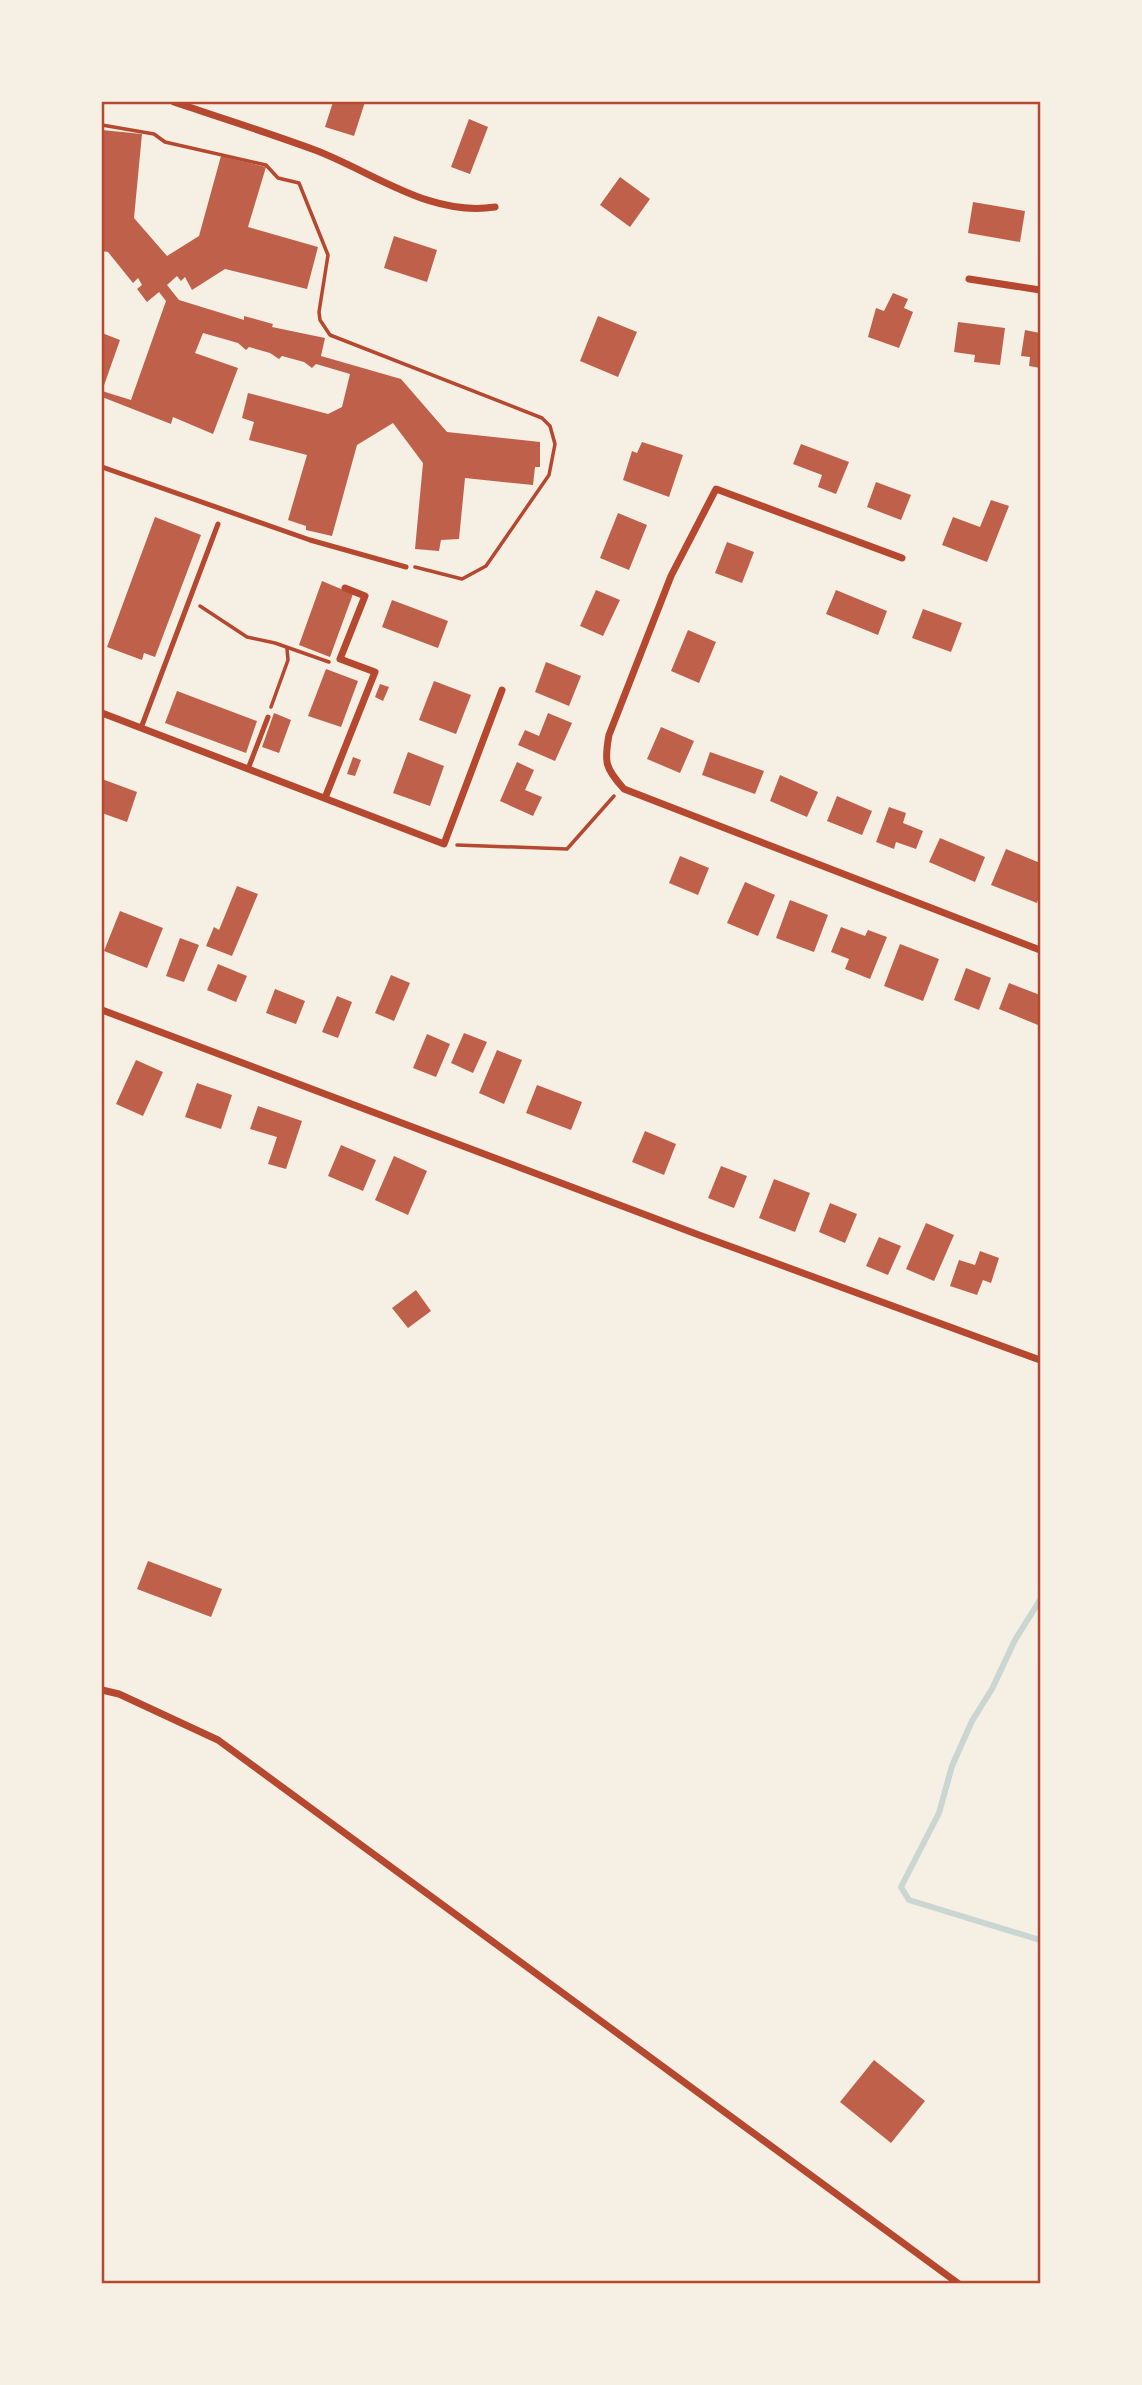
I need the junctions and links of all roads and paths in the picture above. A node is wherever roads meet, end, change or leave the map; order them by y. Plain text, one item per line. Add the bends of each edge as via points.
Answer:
1 (174, 102) edge
2 (102, 125) edge
3 (495, 206) dead end
4 (969, 279) dead end
5 (1041, 290) edge
6 (102, 467) edge
7 (218, 524) dead end
8 (902, 558) dead end
9 (407, 568) joint
10 (345, 588) dead end
11 (189, 600) junction
12 (287, 649) junction
13 (340, 659) junction
14 (502, 690) dead end
15 (102, 713) edge
16 (268, 717) joint
17 (141, 728) junction
18 (248, 769) junction
19 (624, 789) junction
20 (325, 798) junction
21 (444, 844) junction
22 (1041, 950) edge
23 (102, 1010) edge
24 (1041, 1360) edge
25 (102, 1690) edge
26 (959, 2284) edge

1 - 3 street via 317,151 440,206 470,211
2 - 9 path via 265,165 278,178 299,183 328,255 319,312 330,335 542,418 550,426 555,444 549,475 486,566 462,579
4 - 5 street
6 - 9 lane via 310,540
7 - 11 lane
8 - 19 street via 716,489 671,576 608,735 605,760
10 - 13 street via 365,596
11 - 12 path via 247,637
11 - 17 lane
12 - 13 path via 333,663
12 - 16 path via 288,660
13 - 20 street via 375,672
14 - 21 street
15 - 17 street
16 - 18 lane
17 - 18 street
18 - 20 street
19 - 21 path via 567,849
19 - 22 street
20 - 21 street
23 - 24 street
25 - 26 street via 218,1740

